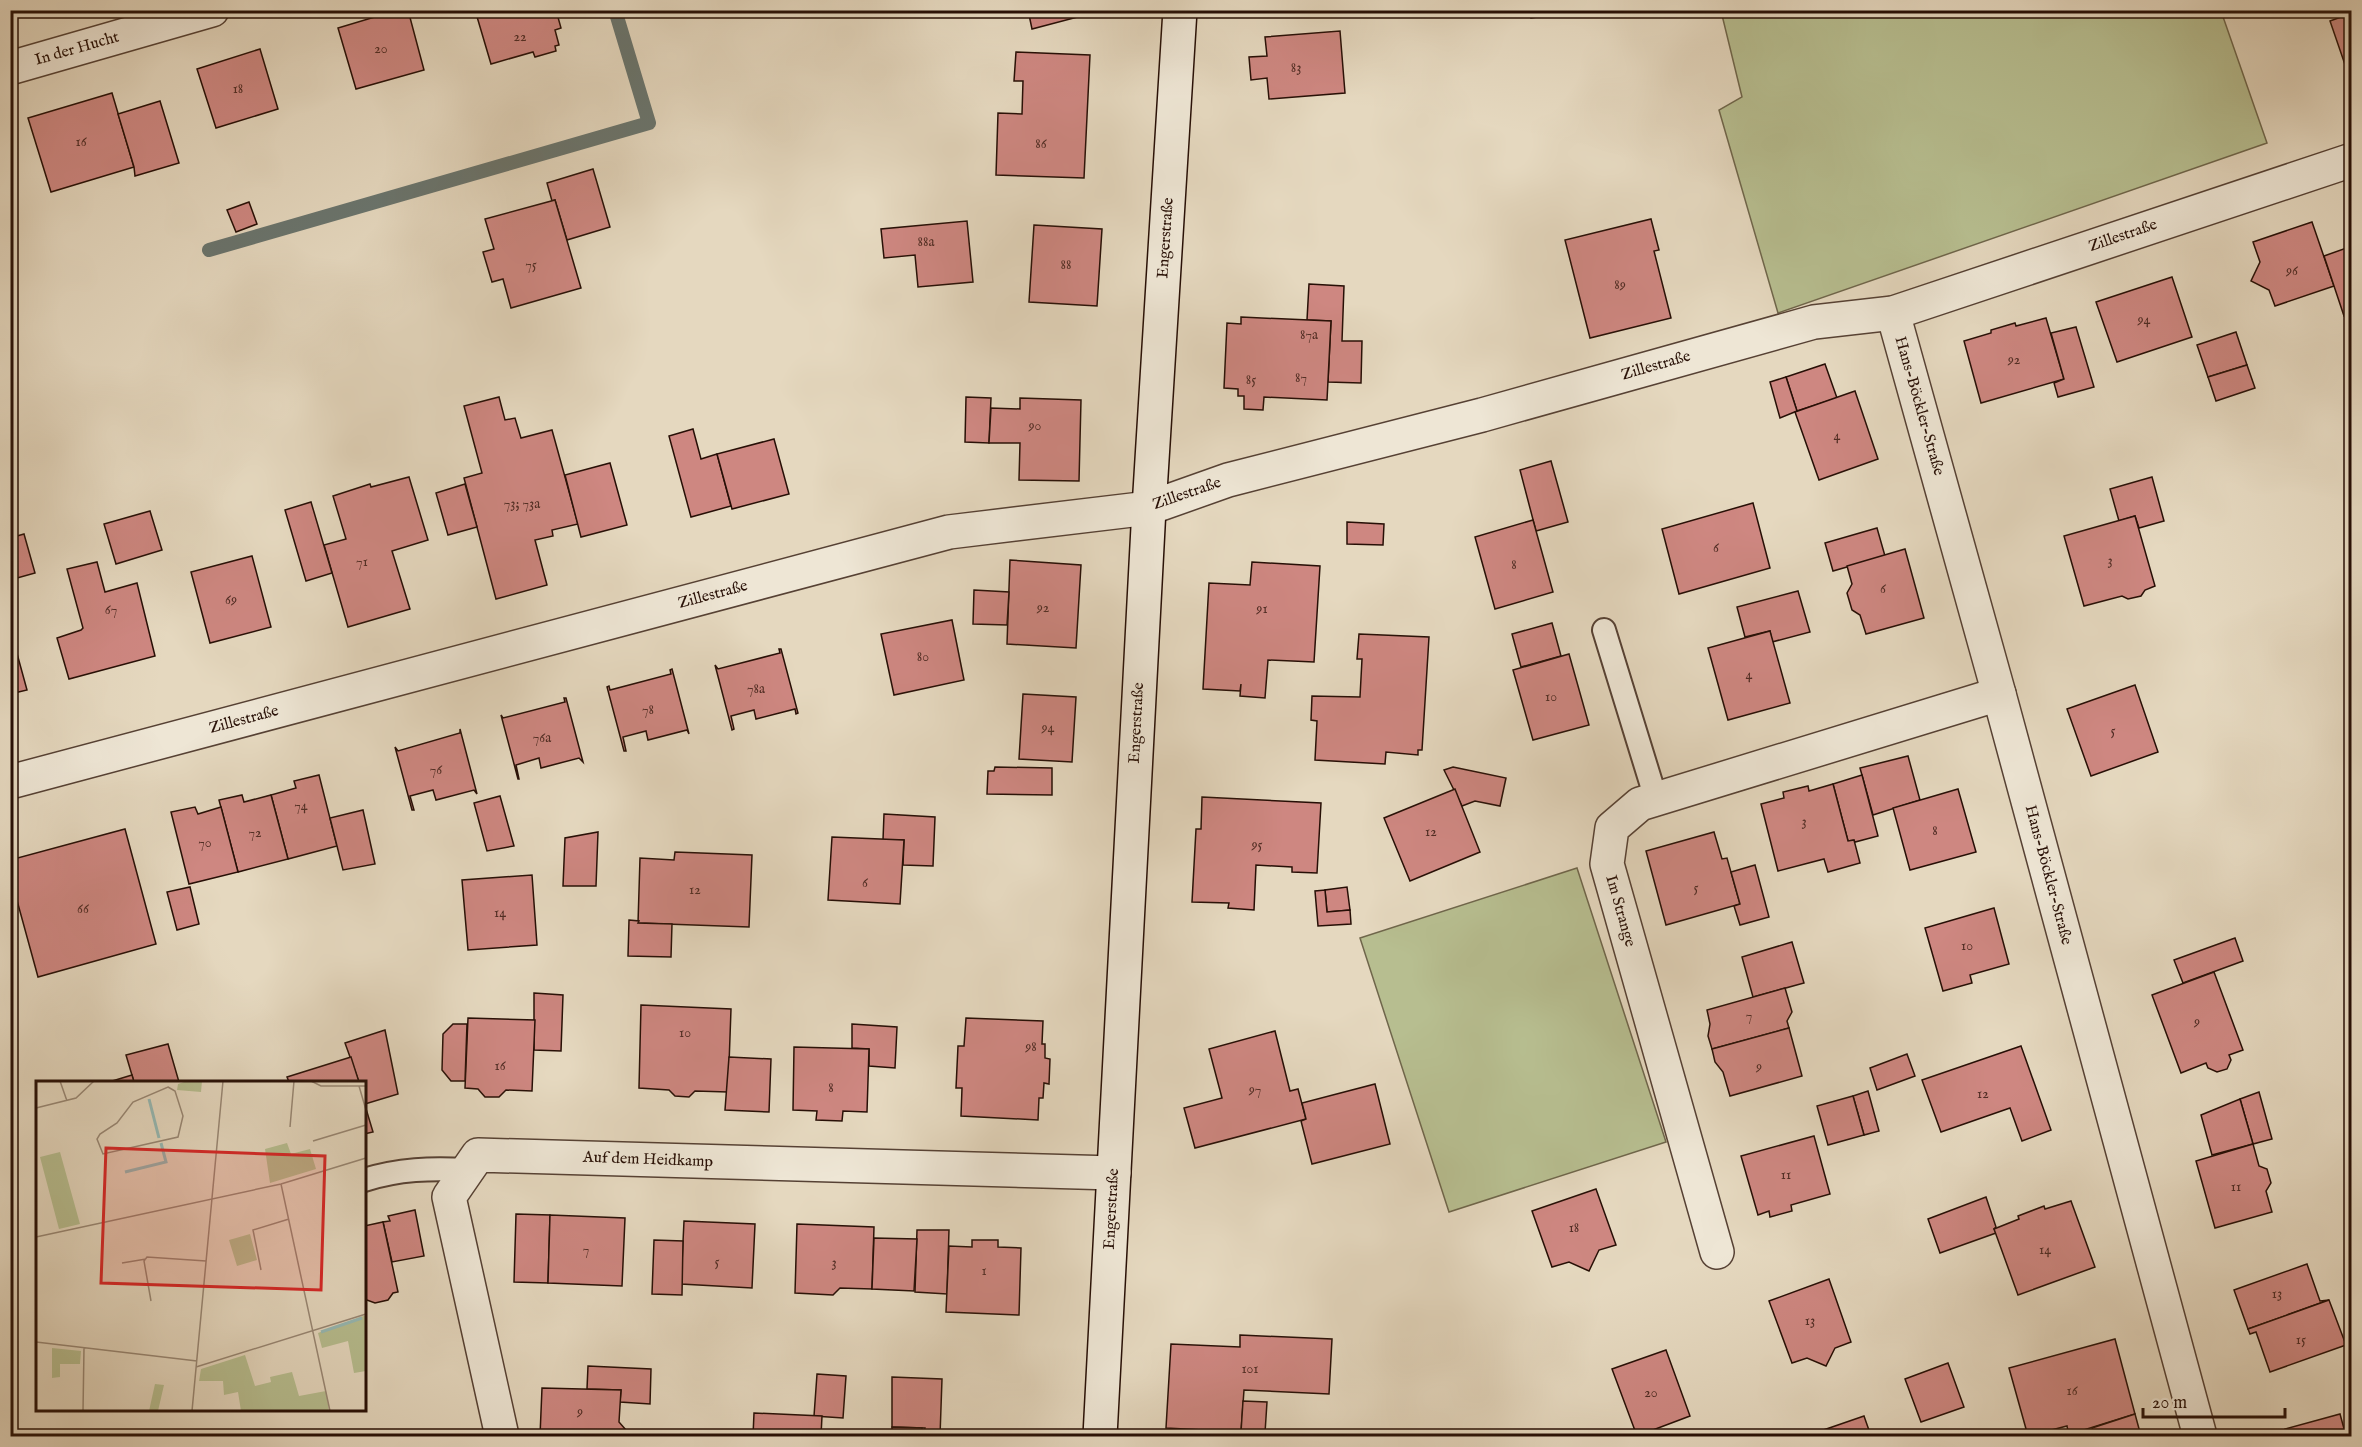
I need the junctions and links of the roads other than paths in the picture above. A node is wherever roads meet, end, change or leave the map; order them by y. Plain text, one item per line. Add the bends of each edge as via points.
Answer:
1 (212, 10) edge
2 (1180, 10) edge
3 (10, 68) edge
4 (2352, 160) edge
5 (1893, 313) junction
6 (1149, 508) junction
7 (1604, 630) dead end
8 (1999, 694) junction
9 (10, 782) edge
10 (1656, 799) junction
11 (467, 1170) junction
12 (1114, 1173) junction
13 (366, 1179) edge
14 (1717, 1252) dead end
15 (502, 1437) edge
16 (1100, 1437) edge
17 (2200, 1437) edge

1 - 3 street, In der Hucht
2 - 6 street, Engerstraße
4 - 5 street, Zillestraße
5 - 6 street, Zillestraße via 1814,322 1482,416 1228,480
5 - 8 street, Hans-Böckler-Straße
6 - 9 street, Zillestraße via 949,532
6 - 12 street, Engerstraße
7 - 10 lane
8 - 10 street, Im Strange
8 - 17 street, Hans-Böckler-Straße
10 - 14 street, Im Strange via 1640,804 1612,828 1607,864
11 - 12 street, Auf dem Heidkamp via 478,1155
11 - 13 lane via 427,1168
11 - 15 street, Auf dem Heidkamp via 448,1197
12 - 16 street, Engerstraße

